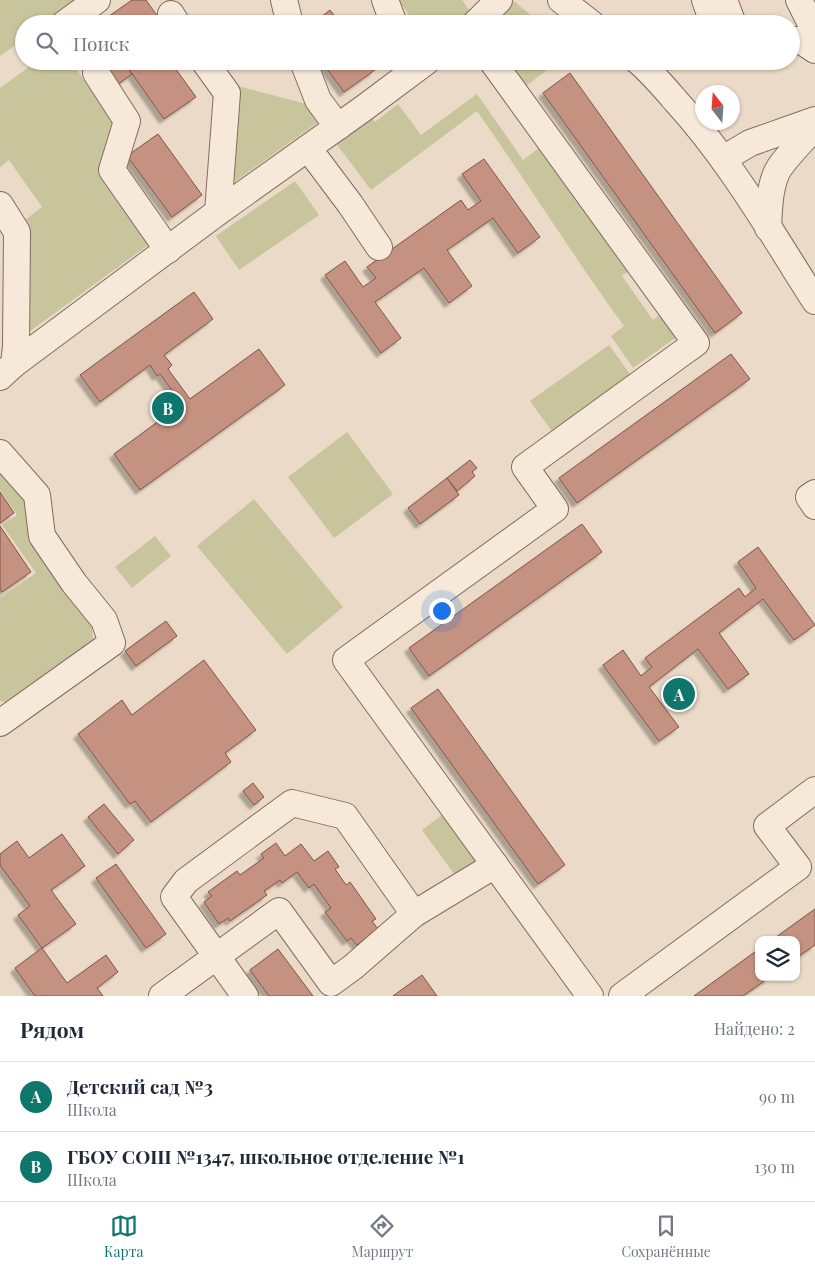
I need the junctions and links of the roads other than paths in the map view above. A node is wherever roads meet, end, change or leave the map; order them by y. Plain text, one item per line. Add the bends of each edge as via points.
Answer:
1 (97, 0) edge
2 (284, 0) edge
3 (385, 0) edge
4 (499, 0) edge
5 (561, 0) edge
6 (704, 0) edge
7 (724, 0) edge
8 (799, 0) edge
9 (76, 15) edge
10 (288, 15) edge
11 (391, 15) edge
12 (484, 15) edge
13 (580, 15) edge
14 (710, 15) edge
15 (730, 15) edge
16 (815, 31) edge
17 (800, 40) edge
18 (815, 50) edge
19 (210, 70) edge
20 (306, 70) edge
21 (499, 70) edge
22 (649, 70) edge
23 (401, 71) edge
24 (96, 73) dead end
25 (815, 120) edge
26 (338, 126) junction
27 (815, 126) edge
28 (308, 148) junction
29 (723, 159) junction
30 (0, 205) edge
31 (218, 212) junction
32 (768, 228) junction
33 (379, 247) dead end
34 (168, 250) junction
35 (815, 300) edge
36 (7, 371) edge
37 (0, 453) edge
38 (815, 493) edge
39 (815, 506) edge
40 (0, 722) edge
41 (815, 790) edge
42 (495, 865) junction
43 (414, 914) junction
44 (216, 957) junction
45 (162, 996) edge
46 (245, 996) edge
47 (590, 996) edge
48 (622, 996) edge

1 - 9 street
2 - 10 street
3 - 11 street
4 - 12 street
5 - 13 street
6 - 14 street
7 - 15 street
8 - 16 street
17 - 18 street
19 - 31 street via 227,93
20 - 26 street via 318,100
21 - 42 street via 696,343 525,467 555,509 346,660
22 - 29 street
23 - 26 street
24 - 34 street via 127,121 112,170
25 - 29 street via 750,144
26 - 28 street
27 - 32 street via 776,174
28 - 31 street
28 - 33 street
29 - 32 street
30 - 36 street via 17,232 16,347
31 - 34 street
32 - 35 street
34 - 36 street
37 - 40 street via 36,495 42,536 104,620 112,643
38 - 39 street via 809,498
41 - 48 street via 767,826 798,867
42 - 43 street
42 - 47 street
43 - 44 street via 331,983 279,911
43 - 44 street via 345,816 292,803 186,880 174,898
44 - 45 street
44 - 46 street

